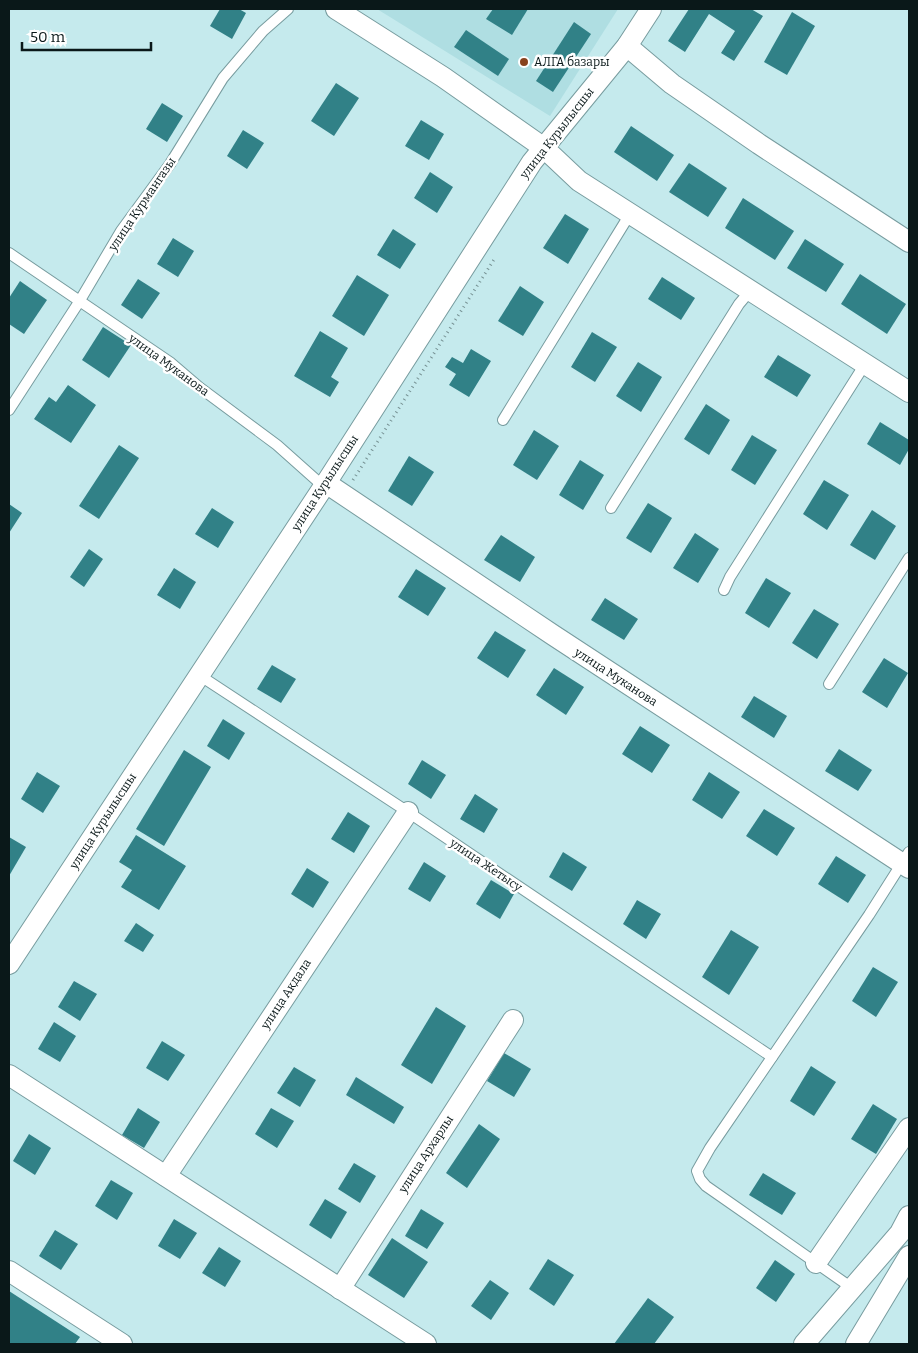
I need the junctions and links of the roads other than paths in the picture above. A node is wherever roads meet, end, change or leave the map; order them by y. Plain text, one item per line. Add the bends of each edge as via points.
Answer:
1 (288, 9) edge
2 (336, 9) edge
3 (651, 9) edge
4 (627, 46) junction
5 (544, 148) junction
6 (630, 214) junction
7 (909, 242) edge
8 (9, 253) edge
9 (750, 291) junction
10 (79, 302) junction
11 (865, 364) junction
12 (909, 392) edge
13 (9, 410) edge
14 (503, 420) dead end
15 (325, 484) junction
16 (611, 508) dead end
17 (909, 558) edge
18 (724, 590) dead end
19 (199, 675) junction
20 (829, 684) dead end
21 (408, 812) junction
22 (907, 861) edge
23 (9, 964) edge
24 (512, 1020) dead end
25 (772, 1057) junction
26 (9, 1075) edge
27 (909, 1128) edge
28 (166, 1176) junction
29 (907, 1226) edge
30 (909, 1256) edge
31 (816, 1264) junction
32 (9, 1271) edge
33 (852, 1288) junction
34 (340, 1289) junction
35 (122, 1344) edge
36 (426, 1344) edge
37 (804, 1344) edge
38 (856, 1344) edge

1 - 10 lane, улица Курмангазы via 263,31 223,78 170,164 121,232
2 - 5 street via 443,77
3 - 4 street, улица Курылысшы
4 - 5 street, улица Курылысшы
4 - 7 street via 680,89 759,144
5 - 6 street via 579,181
5 - 15 street, улица Курылысшы
6 - 9 street
6 - 14 lane
8 - 10 lane, улица Муканова
9 - 11 street
9 - 16 lane
10 - 13 lane, улица Курмангазы
10 - 15 lane, улица Муканова via 171,363
11 - 12 street
11 - 18 lane
15 - 19 street, улица Курылысшы
15 - 22 street, улица Муканова via 568,646
17 - 20 lane
19 - 21 lane, улица Жетысу
19 - 23 street, улица Курылысшы
21 - 25 lane, улица Жетысу
21 - 28 street, улица Акдала
22 - 25 lane
24 - 34 street, улица Архарлы
25 - 31 lane via 697,1171 706,1186
26 - 28 street
27 - 31 street
28 - 34 street
29 - 33 street
30 - 38 street
31 - 33 lane
32 - 35 street
33 - 37 street
34 - 36 street

